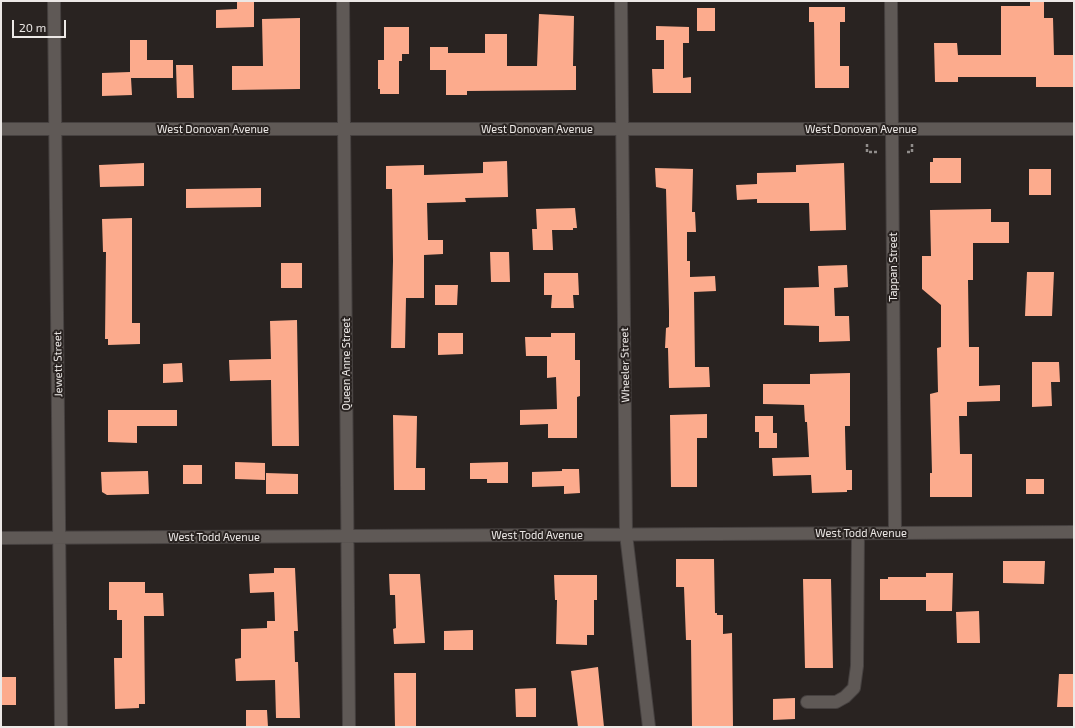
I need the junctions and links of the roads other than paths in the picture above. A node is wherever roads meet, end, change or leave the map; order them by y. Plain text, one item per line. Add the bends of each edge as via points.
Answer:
1 (54, 1) edge
2 (343, 1) edge
3 (621, 1) edge
4 (891, 1) edge
5 (1, 129) edge
6 (56, 129) junction
7 (344, 129) junction
8 (622, 129) junction
9 (892, 129) junction
10 (1074, 129) edge
11 (1074, 532) edge
12 (858, 533) junction
13 (895, 533) junction
14 (626, 534) junction
15 (347, 536) junction
16 (1, 538) edge
17 (59, 538) junction
18 (807, 702) dead end
19 (61, 727) edge
20 (349, 727) edge
21 (649, 727) edge

1 - 6 street, Jewett Street
2 - 7 street, Queen Anne Street
3 - 8 street, Wheeler Street
4 - 9 street, Tappan Street
5 - 6 street, West Donovan Avenue
6 - 7 street, West Donovan Avenue
6 - 17 street, Jewett Street
7 - 8 street, West Donovan Avenue
7 - 15 street, Queen Anne Street
8 - 9 street, West Donovan Avenue
8 - 14 street, Wheeler Street
9 - 10 street, West Donovan Avenue
9 - 13 street, Tappan Street
11 - 13 street, West Todd Avenue
12 - 13 street, West Todd Avenue
12 - 14 street, West Todd Avenue
12 - 18 street via 857,666 854,688 836,702
14 - 15 street, West Todd Avenue
14 - 21 street, Wheeler Street
15 - 17 street, West Todd Avenue
15 - 20 street, Queen Anne Street
16 - 17 street, West Todd Avenue
17 - 19 street, Jewett Street

